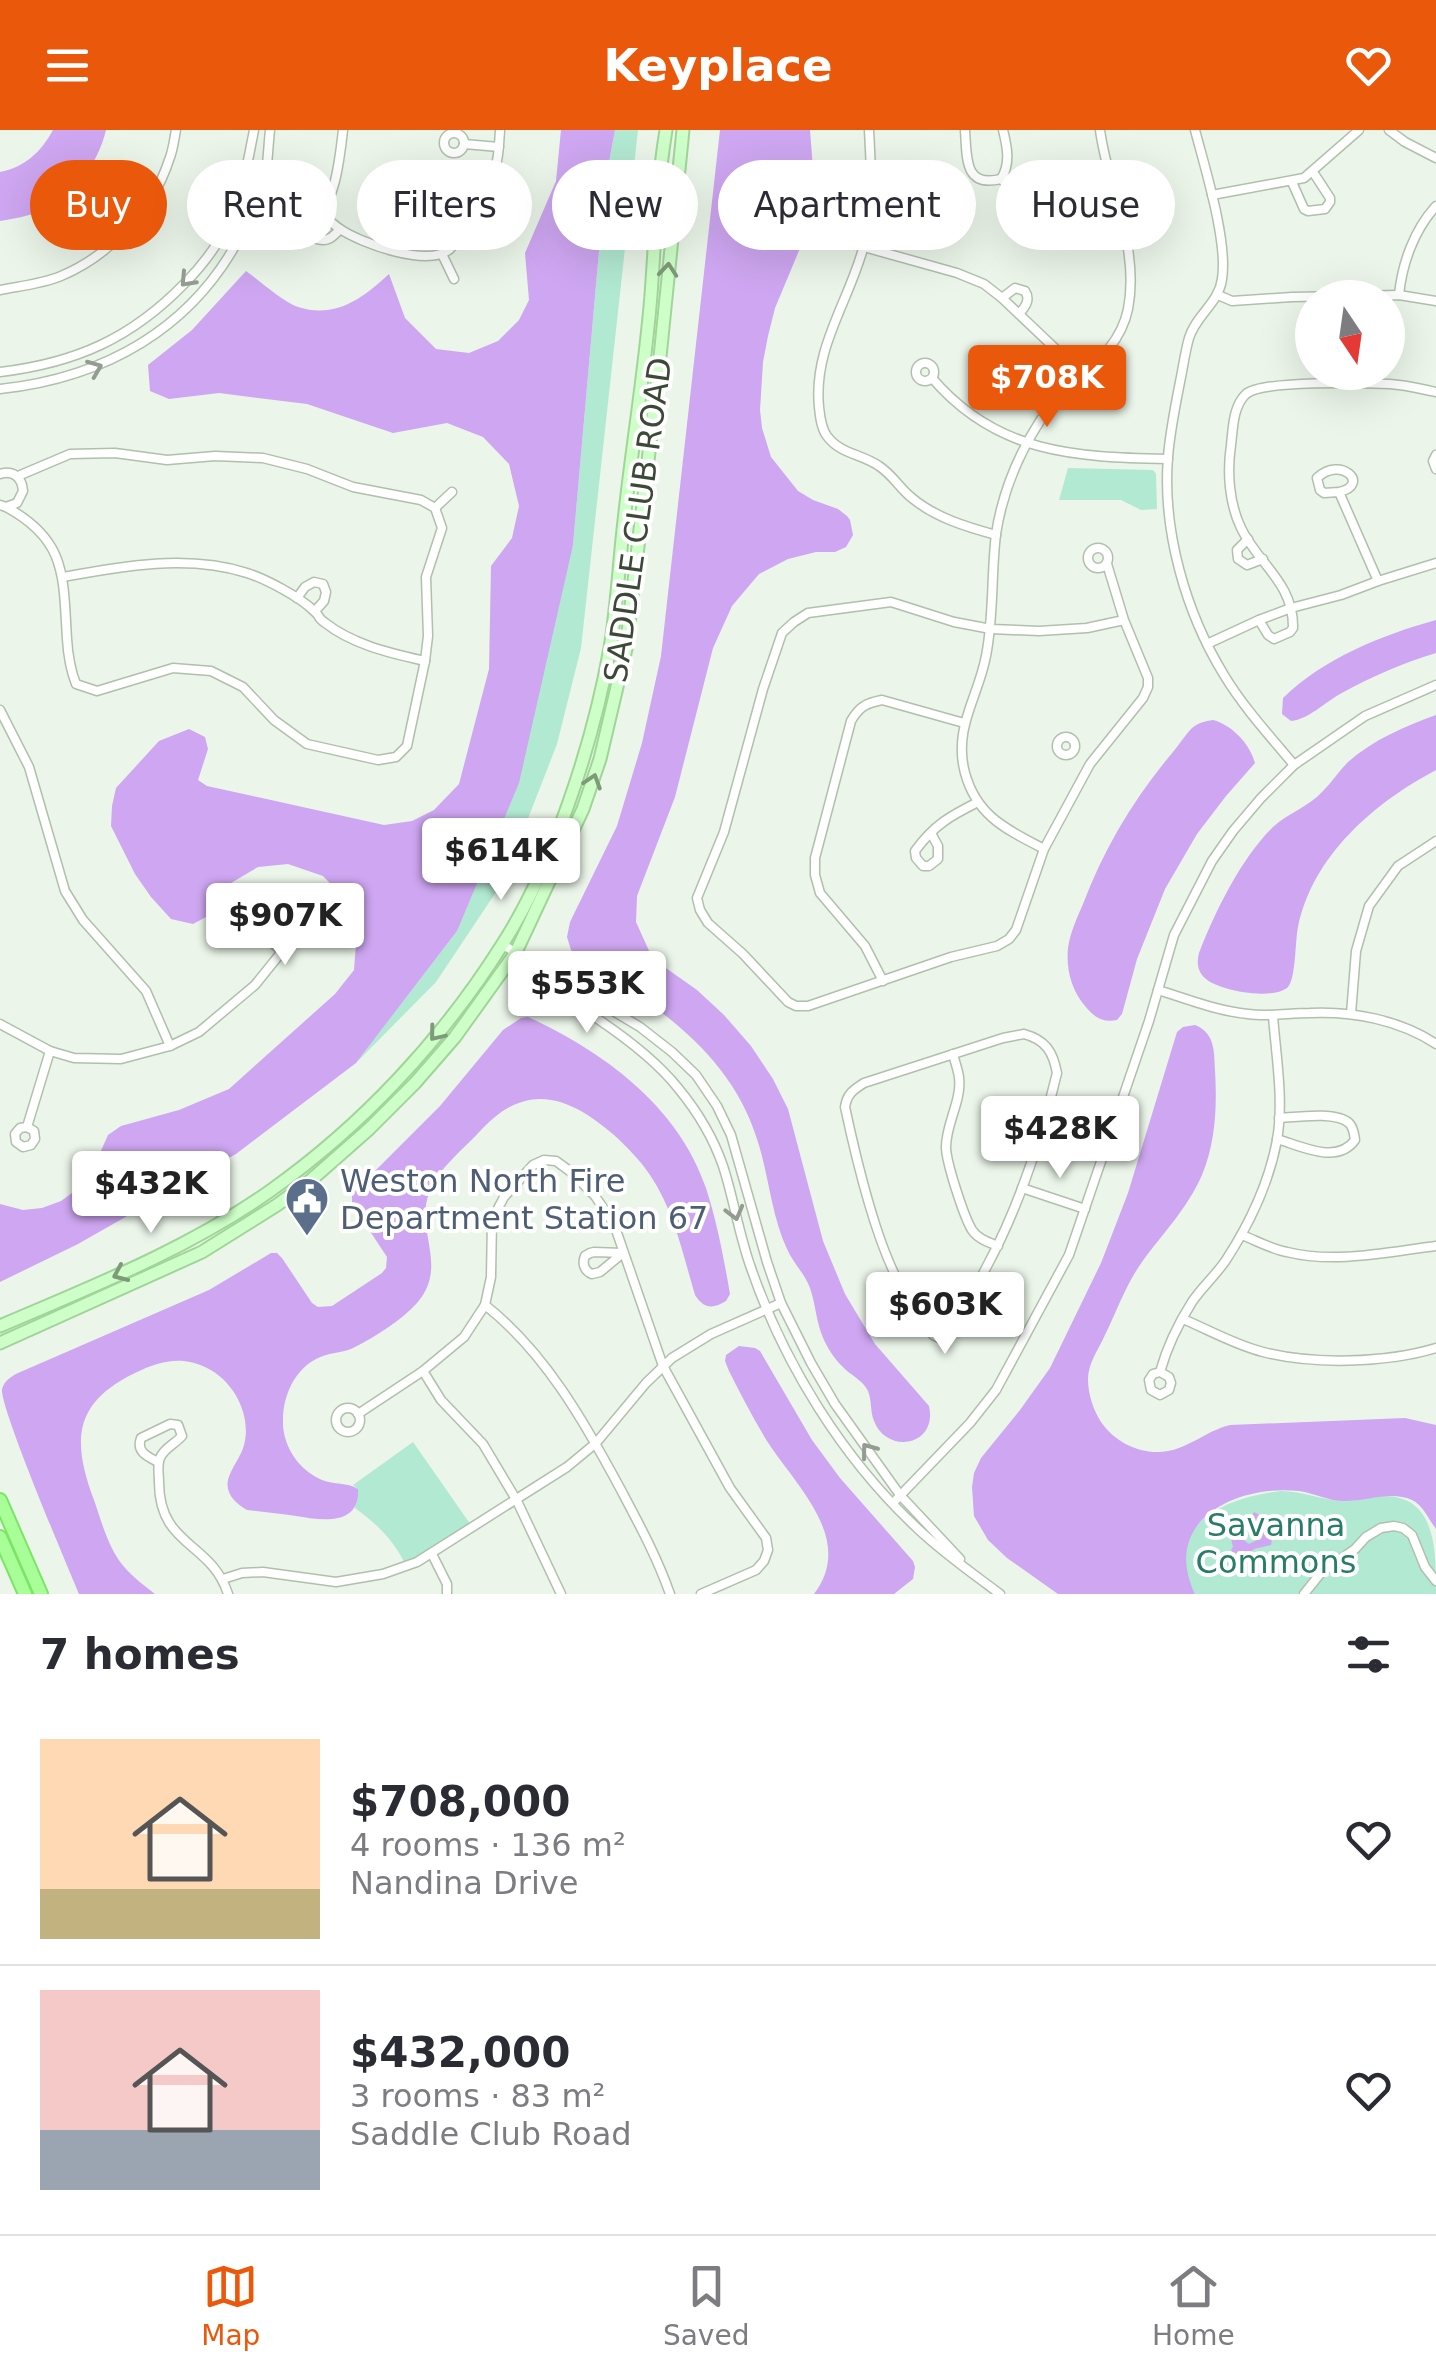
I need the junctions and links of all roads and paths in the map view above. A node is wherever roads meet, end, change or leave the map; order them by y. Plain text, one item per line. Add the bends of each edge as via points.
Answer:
1 (176, 130) edge
2 (254, 130) edge
3 (270, 130) edge
4 (343, 130) edge
5 (500, 130) edge
6 (666, 130) edge
7 (683, 130) edge
8 (869, 130) edge
9 (965, 130) edge
10 (1003, 130) edge
11 (1100, 130) edge
12 (1195, 130) edge
13 (1358, 130) edge
14 (1389, 130) edge
15 (464, 144) dead end
16 (499, 146) junction
17 (1436, 158) edge
18 (249, 160) edge
19 (267, 160) edge
20 (870, 160) edge
21 (1007, 160) edge
22 (1106, 160) edge
23 (1313, 172) junction
24 (337, 177) edge
25 (996, 180) edge
26 (1292, 182) junction
27 (1212, 195) junction
28 (1436, 206) edge
29 (337, 226) edge
30 (340, 229) junction
31 (337, 232) edge
32 (212, 250) edge
33 (234, 250) edge
34 (863, 250) edge
35 (875, 250) edge
36 (1128, 250) edge
37 (442, 254) junction
38 (454, 279) dead end
39 (1401, 280) edge
40 (0, 290) edge
41 (1218, 295) junction
42 (1295, 296) edge
43 (1405, 296) edge
44 (1002, 298) junction
45 (1436, 302) edge
46 (1019, 314) junction
47 (1098, 360) junction
48 (644, 366) junction
49 (659, 367) junction
50 (0, 372) edge
51 (1083, 375) junction
52 (932, 378) dead end
53 (0, 389) edge
54 (1436, 392) edge
55 (1028, 444) junction
56 (1436, 454) edge
57 (1168, 459) junction
58 (44, 467) junction
59 (1436, 469) edge
60 (0, 470) edge
61 (15, 475) junction
62 (23, 486) junction
63 (452, 492) dead end
64 (1338, 492) junction
65 (21, 498) junction
66 (3, 506) edge
67 (435, 508) junction
68 (34, 525) junction
69 (996, 535) junction
70 (1248, 539) junction
71 (1263, 559) junction
72 (1107, 564) dead end
73 (1436, 564) edge
74 (63, 576) junction
75 (1378, 581) junction
76 (297, 598) junction
77 (1291, 608) junction
78 (314, 611) junction
79 (1124, 620) junction
80 (1259, 620) junction
81 (991, 629) junction
82 (1207, 644) junction
83 (425, 661) junction
84 (1436, 685) edge
85 (0, 710) edge
86 (964, 723) junction
87 (1074, 751) dead end
88 (1090, 764) junction
89 (1294, 766) junction
90 (978, 802) junction
91 (931, 833) dead end
92 (1436, 841) edge
93 (1044, 849) junction
94 (503, 945) junction
95 (284, 949) dead end
96 (516, 952) junction
97 (494, 956) junction
98 (508, 964) junction
99 (883, 980) junction
100 (1158, 990) junction
101 (1351, 1014) junction
102 (1272, 1016) junction
103 (0, 1024) edge
104 (1436, 1044) edge
105 (170, 1046) junction
106 (50, 1051) junction
107 (952, 1054) junction
108 (679, 1058) junction
109 (664, 1073) junction
110 (704, 1087) junction
111 (687, 1100) junction
112 (1279, 1118) junction
113 (27, 1127) dead end
114 (1277, 1138) junction
115 (1022, 1188) junction
116 (1085, 1209) junction
117 (1242, 1235) junction
118 (998, 1246) junction
119 (1436, 1246) edge
120 (623, 1254) junction
121 (781, 1303) junction
122 (485, 1305) junction
123 (767, 1309) junction
124 (950, 1314) junction
125 (930, 1316) junction
126 (1183, 1318) junction
127 (0, 1326) edge
128 (0, 1344) edge
129 (1436, 1348) edge
130 (663, 1366) junction
131 (423, 1372) junction
132 (1160, 1372) dead end
133 (358, 1414) dead end
134 (596, 1443) junction
135 (158, 1462) junction
136 (900, 1494) junction
137 (0, 1500) edge
138 (517, 1501) junction
139 (893, 1503) junction
140 (0, 1537) edge
141 (432, 1554) junction
142 (977, 1576) junction
143 (223, 1579) junction
144 (1436, 1581) edge
145 (336, 1582) junction
146 (25, 1594) edge
147 (41, 1594) edge
148 (228, 1594) edge
149 (336, 1594) edge
150 (448, 1594) edge
151 (561, 1594) edge
152 (670, 1594) edge
153 (701, 1594) edge
154 (1000, 1594) edge
155 (1304, 1594) edge

1 - 40 street via 169,162 125,232 60,276
2 - 18 street
3 - 19 street
4 - 24 street
5 - 16 street
6 - 48 street, SADDLE CLUB ROAD
49 -> 7 street, SADDLE CLUB ROAD
8 - 20 street
9 - 25 street via 969,169 975,178
10 - 21 street
11 - 22 street
12 - 27 street
13 - 23 street
14 - 17 street
15 - 16 street
16 - 37 street via 490,184
23 - 26 street
23 - 26 street via 1330,198 1325,209 1304,209
26 - 27 street
27 - 41 street via 1222,250
28 - 39 street
29 - 30 street
30 - 31 street
30 - 37 street via 378,248
32 -> 50 street via 142,323 78,356
53 -> 33 street via 80,374 122,355 163,330
34 - 69 street via 821,358 824,434 890,474 937,515
35 - 44 street via 957,273
36 - 47 street via 1128,310
37 - 38 street
41 - 42 street via 1232,301
41 - 57 street via 1190,334
43 - 45 street
44 - 46 street
44 - 46 street via 1015,288 1025,291
46 - 51 street
47 - 51 street
47 - 51 street via 1112,388 1098,394
48 - 49 street
48 - 94 street, SADDLE CLUB ROAD via 597,704 569,802
96 -> 49 street, SADDLE CLUB ROAD via 584,809 612,711 626,649
51 - 55 street
52 - 55 street via 981,421
54 - 70 street via 1394,384 1310,384 1245,395 1236,410 1229,459 1231,501
55 - 57 street via 1064,454
55 - 69 street via 1008,482
56 - 59 street
57 - 82 street via 1179,566
58 - 61 street
58 - 62 street
58 - 67 street via 70,454 263,458
60 - 61 street
61 - 62 street
62 - 65 street
63 - 67 street
64 - 64 street via 1320,490 1317,478 1325,470 1348,472 1352,487
64 - 75 street
65 - 66 street
65 - 68 street
66 - 68 street
67 - 83 street via 442,528 426,577
68 - 74 street via 49,540
69 - 81 street
70 - 71 street
70 - 71 street via 1238,559 1247,565
71 - 77 street
72 - 79 street
73 - 75 street
74 - 76 street via 199,564 249,573
74 - 83 street via 76,684 97,691 172,668 212,671 243,687 307,744 378,760 396,757 406,746
75 - 77 street
76 - 78 street
76 - 78 street via 314,582 323,584 324,600
77 - 80 street
77 - 80 street via 1294,628 1279,638
78 - 83 street via 379,650
79 - 81 street via 1071,629
79 - 88 street via 1148,687
80 - 82 street
81 - 86 street
81 - 99 street via 890,602 794,622 782,634 724,832 697,898 708,922 796,1006
82 - 89 street
84 - 89 street via 1366,716
85 - 105 street via 29,767 65,891 146,991
86 - 90 street via 961,751
86 - 99 street via 882,700 858,708 851,721 815,876 820,893 865,946
87 - 88 street
88 - 93 street
89 - 100 street via 1212,862 1174,936
90 - 91 street
90 - 93 street via 999,826
92 - 101 street via 1398,866 1369,906 1356,950
93 - 99 street via 1008,940
94 - 96 street
94 - 97 street, SADDLE CLUB ROAD
95 - 105 street via 225,1012
96 - 98 street, SADDLE CLUB ROAD
96 - 108 street
97 - 98 street
97 -> 127 street, SADDLE CLUB ROAD via 377,1101 267,1193 134,1268
98 - 109 street via 609,1028
98 - 128 street, SADDLE CLUB ROAD via 415,1083 311,1180 202,1252
100 - 102 street
100 - 116 street
101 - 102 street
101 - 104 street via 1420,1033
102 - 112 street
103 - 106 street
105 - 106 street via 121,1059
106 - 113 street
107 - 115 street via 1024,1034 1048,1047 1057,1074
107 - 118 street via 959,1094 947,1136 948,1161 973,1232
107 - 125 street via 864,1083 852,1090 845,1107 877,1232 906,1294
108 - 109 street
108 - 110 street
109 - 111 street
110 - 111 street
110 - 121 street via 731,1136
111 -> 123 street via 713,1140
112 - 114 street
112 - 114 street via 1338,1118 1348,1122 1355,1140 1340,1153
114 - 117 street
115 - 116 street
115 - 118 street
116 - 136 street via 1069,1255 996,1390
117 - 119 street via 1313,1257
117 - 126 street
118 - 124 street via 971,1296
120 - 120 street via 590,1253 584,1264 597,1273
120 - 122 street via 614,1224 571,1172 556,1161 532,1164 492,1220
120 - 130 street
121 - 123 street
136 -> 121 street via 819,1377
122 - 131 street via 464,1338
122 - 134 street via 540,1361
123 - 130 street via 698,1341
123 - 139 street via 821,1410
124 - 125 street
124 - 125 street via 953,1332 941,1339 933,1335
126 - 129 street via 1263,1352 1304,1359 1352,1361
126 - 132 street
130 - 134 street
130 - 153 street via 730,1488 766,1538 768,1550 756,1570
131 - 133 street
131 - 138 street via 483,1444
134 - 138 street
134 - 152 street
135 - 135 street via 182,1436 178,1425 141,1438 142,1453
135 - 143 street via 164,1517
136 - 139 street
136 - 142 street
137 - 147 main road
138 - 141 street
138 - 151 street
139 - 142 street
140 - 146 main road
141 - 145 street via 384,1574
141 - 150 street
142 - 154 street
143 - 145 street via 263,1572
143 - 148 street
144 - 155 street via 1412,1535 1394,1526 1366,1536
145 - 149 street

